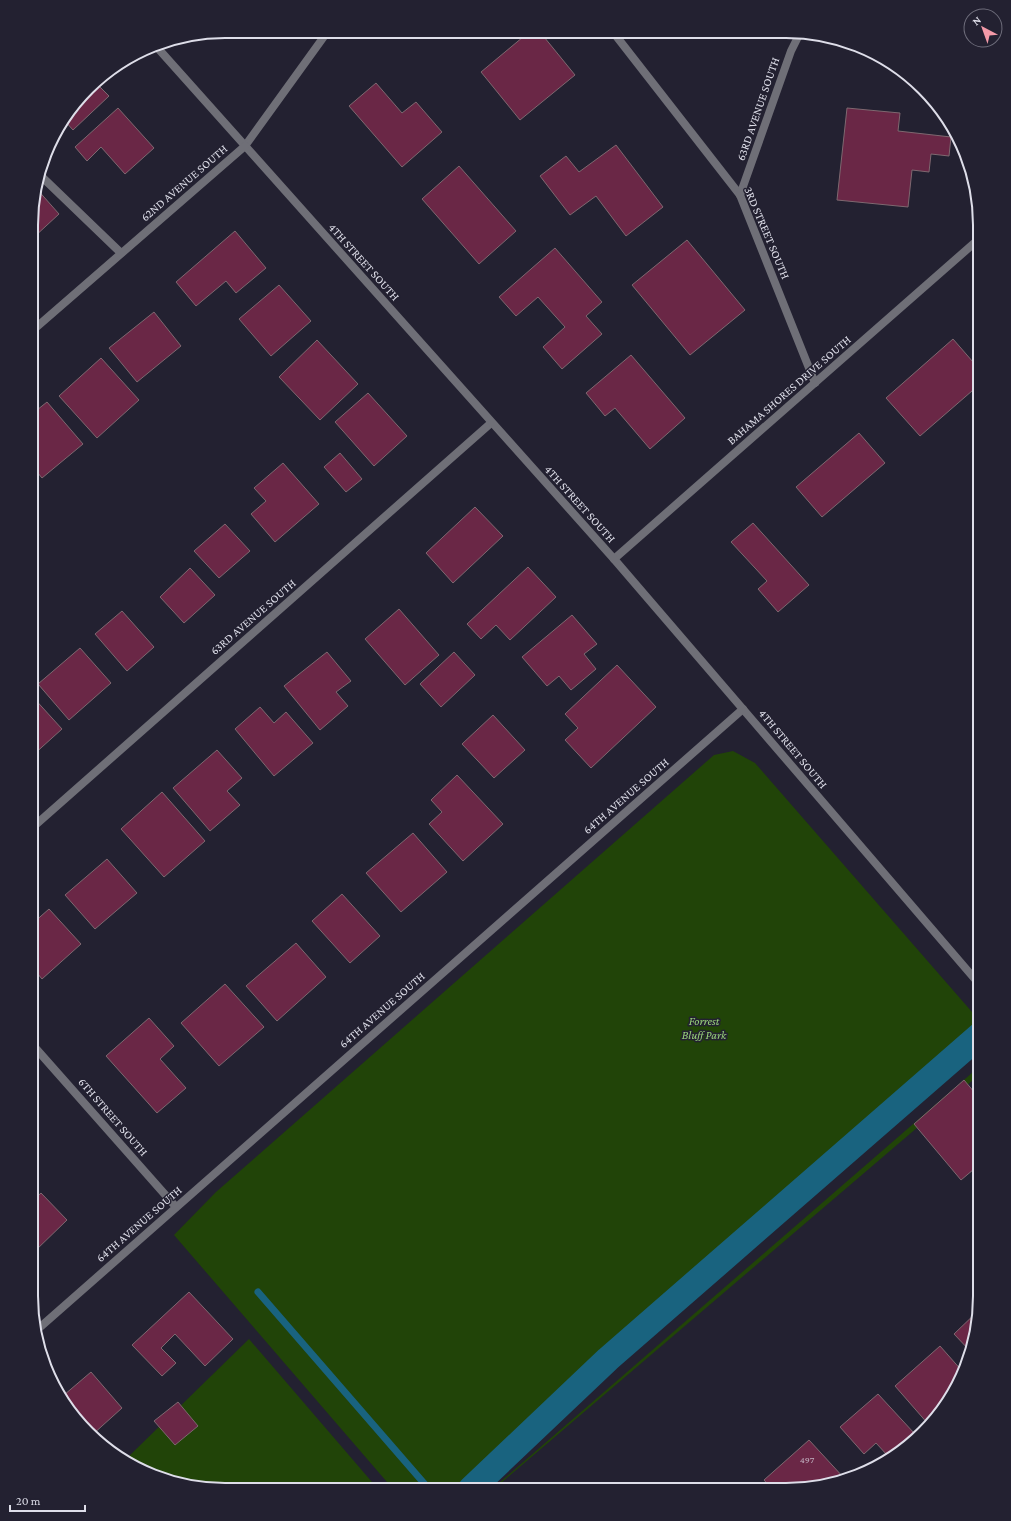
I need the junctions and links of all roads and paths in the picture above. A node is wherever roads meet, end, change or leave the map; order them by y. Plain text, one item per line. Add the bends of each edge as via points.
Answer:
1 (323, 38) edge
2 (618, 38) edge
3 (798, 38) edge
4 (159, 50) edge
5 (245, 146) junction
6 (44, 179) edge
7 (740, 194) junction
8 (973, 244) edge
9 (121, 253) junction
10 (38, 326) edge
11 (815, 383) junction
12 (491, 423) junction
13 (614, 560) junction
14 (743, 709) junction
15 (38, 823) edge
16 (973, 977) edge
17 (38, 1051) edge
18 (176, 1207) junction
19 (41, 1326) edge

1 - 5 street, 62ND AVENUE SOUTH
2 - 7 street, 3RD STREET SOUTH
3 - 7 street, 63RD AVENUE SOUTH
4 - 5 street, 4TH STREET SOUTH
5 - 9 street, 62ND AVENUE SOUTH
5 - 12 street, 4TH STREET SOUTH
6 - 9 street
7 - 11 street, 3RD STREET SOUTH
8 - 11 street, BAHAMA SHORES DRIVE SOUTH
9 - 10 street, 62ND AVENUE SOUTH
11 - 13 street, BAHAMA SHORES DRIVE SOUTH
12 - 13 street, 4TH STREET SOUTH
12 - 15 street, 63RD AVENUE SOUTH
13 - 14 street, 4TH STREET SOUTH
14 - 16 street, 4TH STREET SOUTH
14 - 18 street, 64TH AVENUE SOUTH
17 - 18 street, 6TH STREET SOUTH
18 - 19 street, 64TH AVENUE SOUTH

